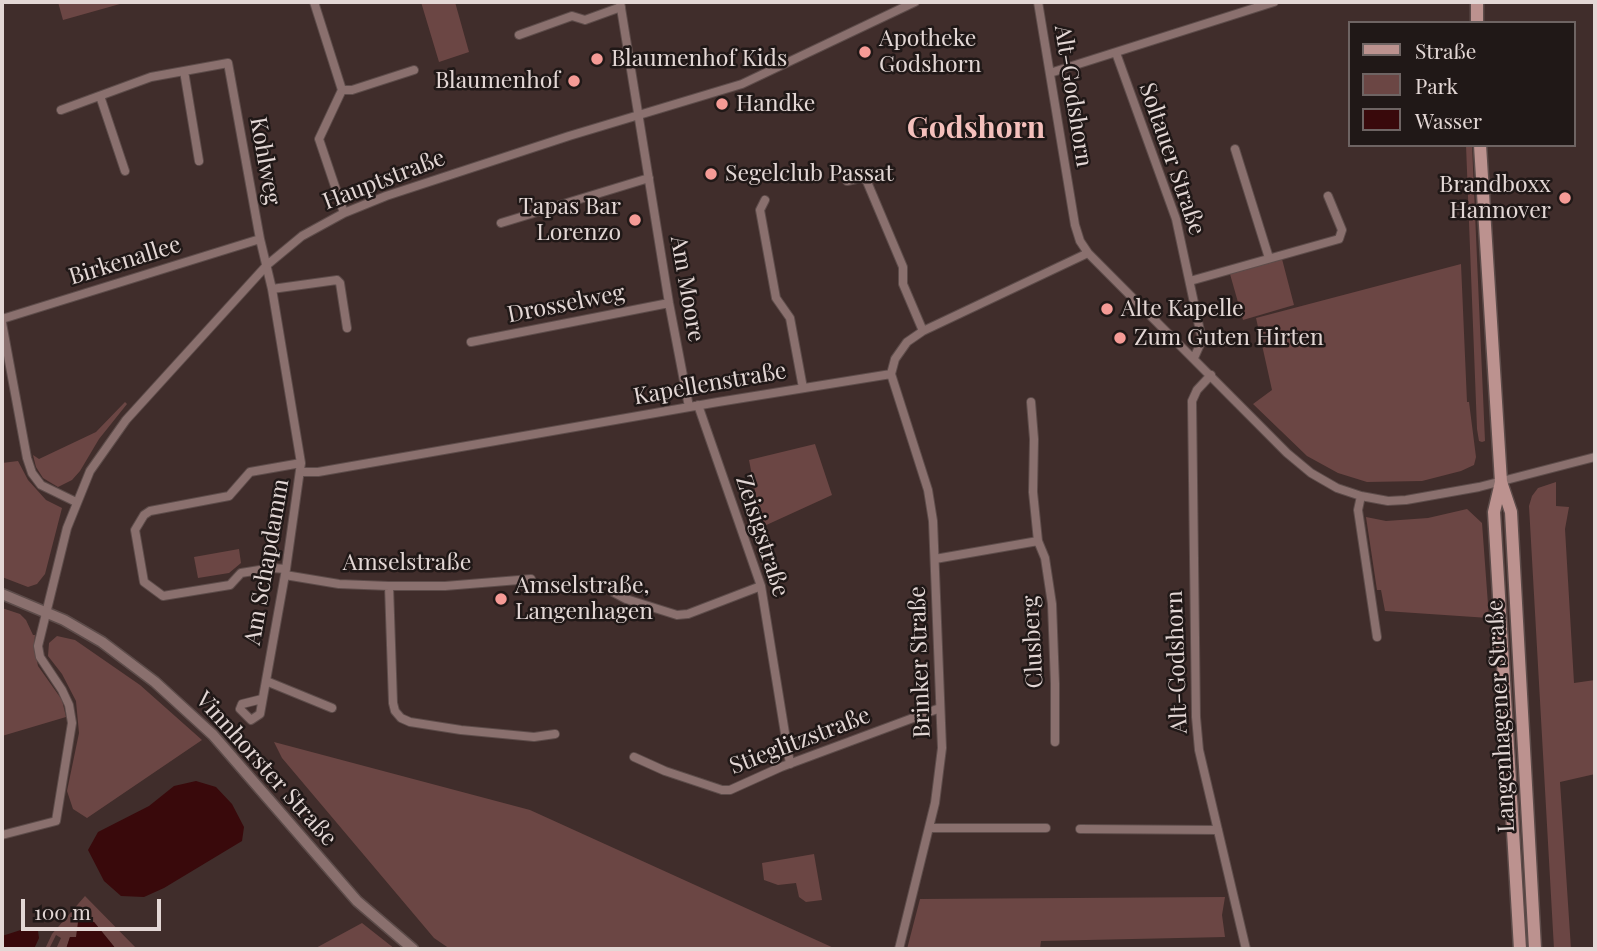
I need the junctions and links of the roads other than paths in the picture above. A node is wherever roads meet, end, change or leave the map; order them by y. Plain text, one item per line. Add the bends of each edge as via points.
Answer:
1 (314, 2) edge
2 (915, 2) edge
3 (1038, 2) edge
4 (1274, 2) edge
5 (1476, 2) edge
6 (621, 4) edge
7 (1477, 21) edge
8 (519, 35) dead end
9 (1116, 53) junction
10 (414, 70) dead end
11 (184, 71) junction
12 (1050, 73) junction
13 (342, 90) junction
14 (100, 96) junction
15 (61, 110) dead end
16 (640, 114) junction
17 (1480, 147) edge
18 (1235, 149) dead end
19 (199, 161) dead end
20 (125, 171) dead end
21 (880, 174) dead end
22 (865, 177) junction
23 (649, 178) junction
24 (847, 181) dead end
25 (1328, 196) dead end
26 (765, 200) dead end
27 (344, 213) junction
28 (500, 223) dead end
29 (260, 239) junction
30 (1088, 253) junction
31 (1269, 258) junction
32 (267, 264) junction
33 (1190, 281) junction
34 (272, 289) junction
35 (669, 303) junction
36 (2, 321) edge
37 (347, 328) dead end
38 (923, 331) junction
39 (471, 342) dead end
40 (1194, 358) junction
41 (891, 374) junction
42 (1211, 375) junction
43 (803, 387) junction
44 (1031, 402) dead end
45 (698, 405) junction
46 (689, 407) junction
47 (1595, 457) edge
48 (302, 468) junction
49 (1501, 482) junction
50 (1361, 496) junction
51 (76, 502) junction
52 (1038, 541) junction
53 (935, 559) junction
54 (285, 572) junction
55 (531, 579) dead end
56 (389, 586) junction
57 (761, 586) junction
58 (613, 592) dead end
59 (2, 594) edge
60 (45, 611) junction
61 (1377, 637) dead end
62 (266, 681) junction
63 (262, 699) dead end
64 (332, 708) dead end
65 (940, 708) junction
66 (555, 734) dead end
67 (1055, 742) dead end
68 (634, 757) dead end
69 (790, 764) junction
70 (929, 828) junction
71 (1046, 828) dead end
72 (1080, 829) dead end
73 (1218, 830) junction
74 (2, 835) edge
75 (413, 949) edge
76 (899, 949) edge
77 (1246, 949) edge
78 (1520, 949) edge
79 (1535, 949) edge

1 - 13 street
2 - 16 street, Hauptstraße via 742,84
3 - 12 street, Alt-Godshorn
4 - 9 street
5 - 7 main road
6 - 8 street, Am Moore via 585,20 572,16
6 - 16 street, Am Moore
9 - 12 street
9 - 33 street, Soltauer Straße via 1177,219
10 - 13 street
11 - 14 street via 151,77
11 - 19 street
11 - 29 street, Kohlweg via 228,64
12 - 30 street, Alt-Godshorn via 1075,225
13 - 27 street via 319,139
14 - 15 street
14 - 20 street
16 - 23 street, Am Moore
16 - 27 street, Hauptstraße
17 - 49 main road, Langenhagener Straße
18 - 31 street
21 - 22 street
22 - 24 street
22 - 38 street via 903,267 903,284
23 - 28 street
23 - 35 street, Am Moore
25 - 31 street via 1341,236
26 - 43 street via 760,210 776,298 790,318
27 - 32 street, Hauptstraße via 302,236
29 - 32 street, Kohlweg
29 - 36 street, Birkenallee
30 - 38 street
30 - 40 street, Alt-Godshorn
31 - 33 street
32 - 34 street, Am Schapdamm
32 - 51 street, Hauptstraße via 107,444
33 - 40 street, Soltauer Straße via 1202,340
34 - 37 street via 337,280
34 - 48 street, Am Schapdamm
35 - 39 street, Drosselweg
35 - 46 street, Am Moore
36 - 51 street via 32,473 41,485
38 - 41 street via 907,342
40 - 42 street, Alt-Godshorn
41 - 43 street, Kapellenstraße
41 - 53 street, Brinker Straße via 928,490
42 - 50 street, Alt-Godshorn via 1311,473
42 - 73 street, Alt-Godshorn via 1192,401 1196,717
43 - 45 street, Kapellenstraße
44 - 52 street, Clusberg
45 - 46 street, Kapellenstraße
45 - 57 street, Zeisigstraße
46 - 48 street, Kapellenstraße via 318,472
47 - 49 street, Alt-Godshorn
48 - 54 street, Am Schapdamm
48 - 54 street, Kapellenstraße via 250,472 229,496 150,511 135,530 144,582 163,596 230,585 241,573 272,568
49 - 50 street, Alt-Godshorn via 1406,500
49 - 78 main road, Langenhagener Straße via 1494,512
49 - 79 main road, Langenhagener Straße via 1511,512
50 - 61 street via 1358,510
51 - 60 street, Hauptstraße
52 - 53 street
52 - 67 street, Clusberg via 1052,604
53 - 65 street, Brinker Straße
54 - 56 street, Amselstraße via 339,584
54 - 62 street, Am Schapdamm
55 - 56 street, Amselstraße
56 - 66 street via 393,703 401,718 474,732 534,737
57 - 58 street via 677,615
57 - 69 street, Zeisigstraße
59 - 60 street, Vinnhorster Straße
60 - 74 street, Hauptstraße via 40,657 62,690 72,723 56,821
60 - 75 street, Vinnhorster Straße via 102,642 183,706 341,884
62 - 63 street, Am Schapdamm
62 - 64 street
65 - 69 street, Stieglitzstraße
65 - 70 street, Brinker Straße via 940,768
68 - 69 street, Stieglitzstraße via 722,790
70 - 71 street
70 - 76 street, Brinker Straße
72 - 73 street
73 - 77 street, Alt-Godshorn

